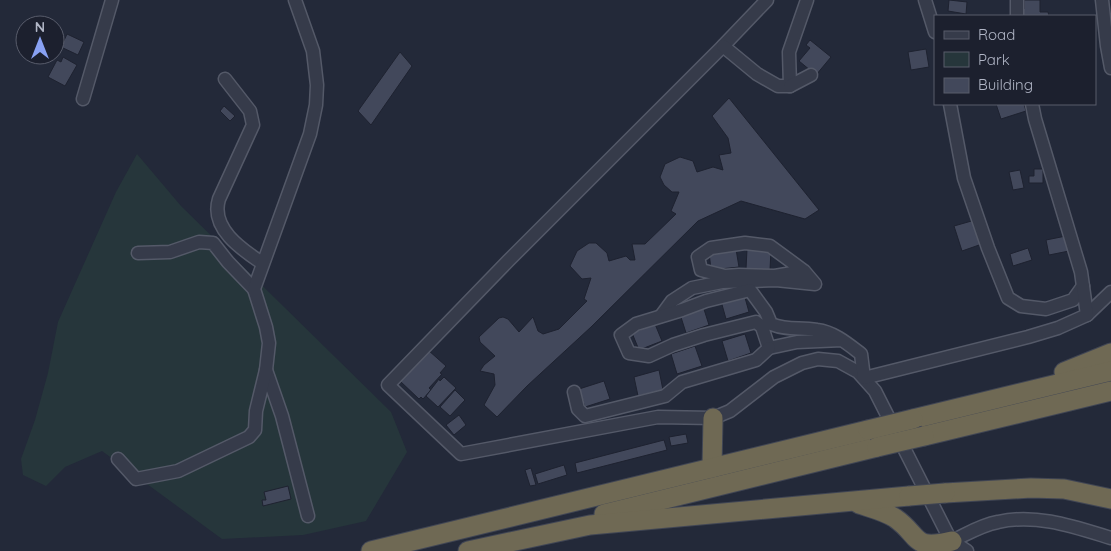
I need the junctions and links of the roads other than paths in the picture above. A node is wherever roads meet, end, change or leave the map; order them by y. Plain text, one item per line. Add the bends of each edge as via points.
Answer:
1 (112, 0) edge
2 (295, 0) edge
3 (767, 0) edge
4 (807, 0) edge
5 (925, 0) edge
6 (1017, 0) edge
7 (1102, 0) edge
8 (1017, 15) edge
9 (1104, 24) edge
10 (934, 30) edge
11 (723, 46) junction
12 (1111, 68) edge
13 (811, 75) dead end
14 (225, 79) dead end
15 (790, 86) junction
16 (83, 99) dead end
17 (950, 105) edge
18 (1032, 105) edge
19 (138, 253) dead end
20 (262, 263) junction
21 (804, 271) junction
22 (1083, 286) junction
23 (254, 289) junction
24 (1111, 292) edge
25 (1087, 315) junction
26 (660, 316) junction
27 (842, 340) junction
28 (769, 348) junction
29 (1111, 353) edge
30 (266, 370) junction
31 (1111, 371) edge
32 (864, 378) junction
33 (1111, 391) edge
34 (574, 392) dead end
35 (713, 418) junction
36 (917, 418) junction
37 (118, 459) dead end
38 (712, 468) junction
39 (1111, 498) edge
40 (848, 501) junction
41 (308, 516) dead end
42 (1111, 538) edge
43 (958, 548) edge
44 (371, 551) edge
45 (452, 551) edge
46 (468, 551) edge

1 - 16 street
2 - 20 street via 313,51 316,105 310,134
3 - 11 street
4 - 15 street via 789,52
5 - 10 street
6 - 8 street
7 - 9 street
9 - 12 street
11 - 15 street via 757,74 778,86
11 - 35 street via 508,260 388,386 462,454 658,417
13 - 15 street
14 - 20 street via 250,111 253,125 219,199 217,218 241,248
17 - 22 street via 964,178 1008,298 1021,306 1046,309 1073,300
18 - 22 street
19 - 23 street via 170,252 199,242 214,243
20 - 23 street
21 - 21 street via 770,246 745,242 711,248 698,257 701,270 724,276 775,276
21 - 26 street via 815,284 776,280 722,282 692,288 672,301
22 - 25 street
23 - 30 street via 268,336
24 - 25 street
25 - 32 street via 1058,328
26 - 27 street via 750,290 771,324 784,329 818,330
26 - 28 street via 636,324 621,335 629,353 649,356 704,335 756,322 762,327
27 - 28 street via 797,342
27 - 32 street via 860,354
28 - 34 street via 756,360 682,382 665,396 585,416 578,409
29 - 36 highway via 1080,367
30 - 37 street via 254,430 249,437 178,471 136,479
30 - 41 street via 282,416
31 - 36 highway
32 - 35 street via 838,362 818,359 802,363 774,377 730,411
32 - 43 street via 875,391
33 - 45 highway, bridge
35 - 38 highway
36 - 38 highway, bridge
38 - 44 highway
39 - 40 highway, bridge via 1039,488
40 - 43 highway via 896,518 919,545
40 - 46 highway via 590,525
42 - 43 street via 1031,519 981,527

